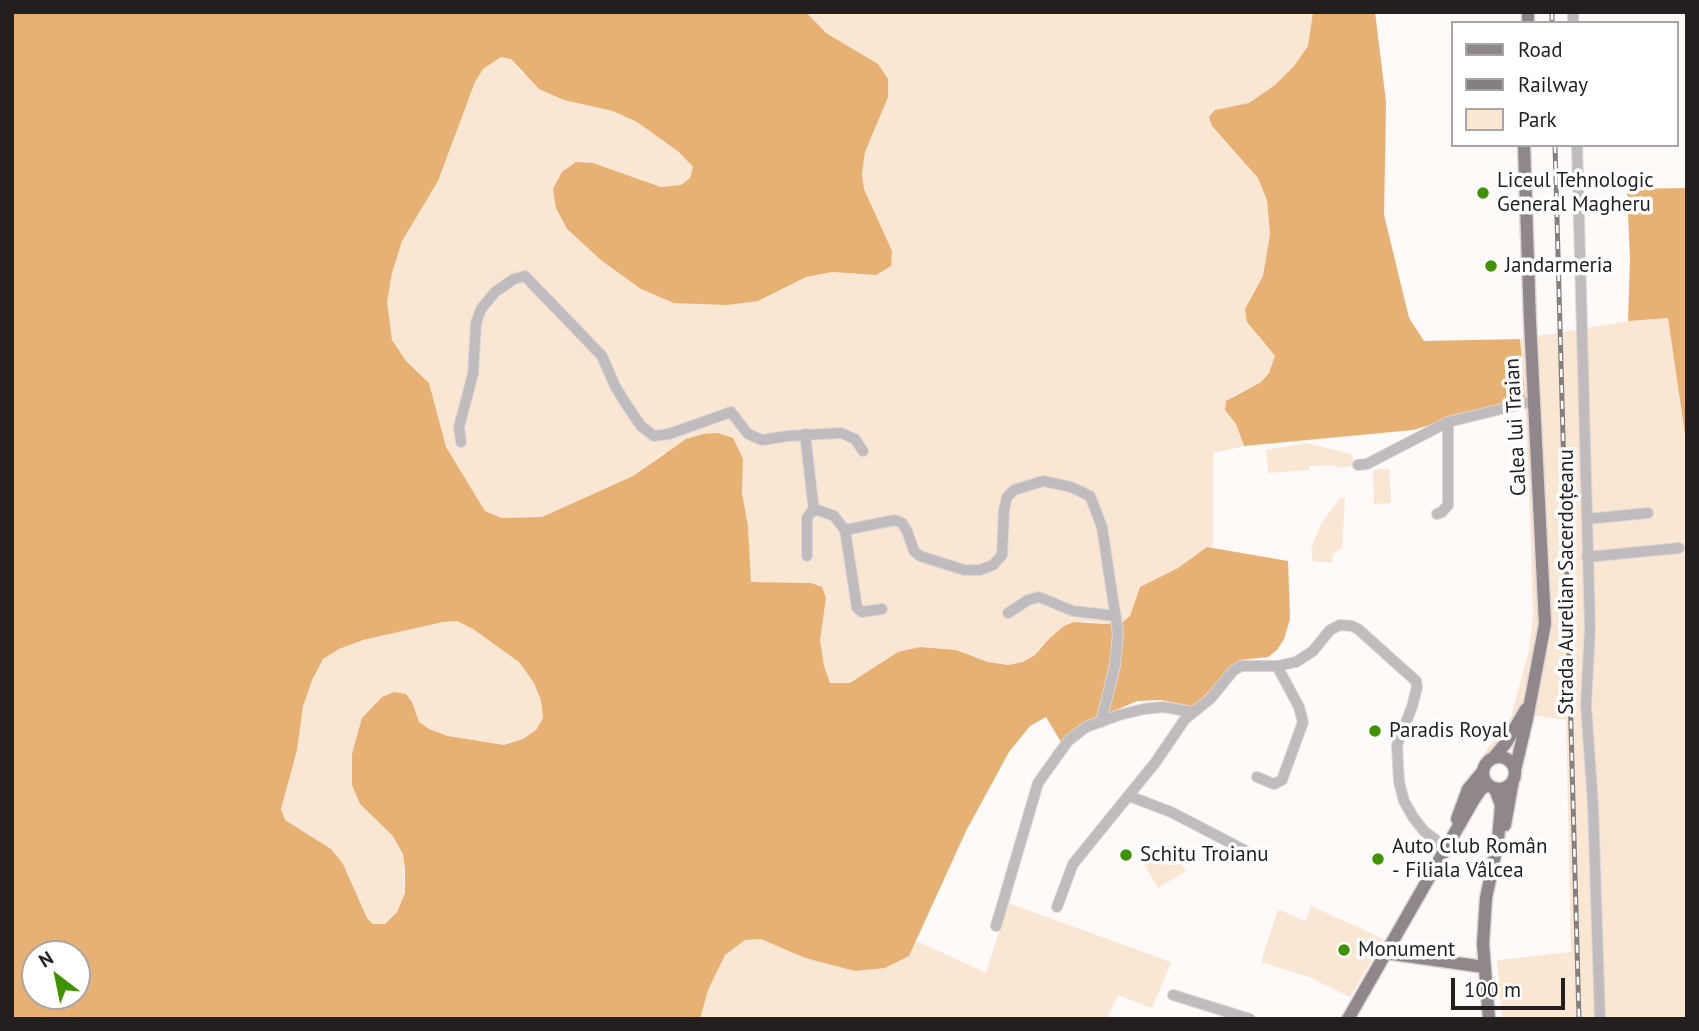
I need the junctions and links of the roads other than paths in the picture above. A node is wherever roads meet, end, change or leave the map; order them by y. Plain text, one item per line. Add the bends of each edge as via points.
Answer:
1 (1524, 147) edge
2 (1577, 147) edge
3 (1534, 401) junction
4 (1448, 422) junction
5 (805, 435) junction
6 (461, 442) dead end
7 (863, 451) dead end
8 (1358, 465) dead end
9 (814, 511) junction
10 (1648, 513) dead end
11 (1437, 514) dead end
12 (1587, 519) junction
13 (845, 530) junction
14 (1679, 548) dead end
15 (807, 556) dead end
16 (1587, 557) junction
17 (883, 609) dead end
18 (1008, 613) dead end
19 (1116, 616) junction
20 (1277, 666) junction
21 (1528, 706) junction
22 (1193, 712) junction
23 (1101, 722) junction
24 (1494, 757) junction
25 (1483, 771) junction
26 (1514, 775) junction
27 (1257, 777) dead end
28 (1492, 787) junction
29 (1130, 794) junction
30 (1453, 835) junction
31 (1498, 841) junction
32 (1446, 848) junction
33 (1248, 852) dead end
34 (1057, 907) dead end
35 (996, 926) dead end
36 (1386, 953) junction
37 (1484, 967) junction
38 (1173, 995) dead end
39 (1250, 1019) edge
40 (1348, 1019) edge
41 (1489, 1019) edge
42 (1600, 1019) edge

1 - 3 main road, Calea lui Traian
2 - 12 street, Strada Aurelian Sacerdoțeanu
3 - 4 street
3 - 21 main road, Calea lui Traian via 1545,624
4 - 8 street
4 - 11 street via 1448,505
5 - 6 street via 762,440 748,434 731,412 654,436 626,404 602,356 525,276 495,292 478,316
5 - 7 street via 841,433 855,439
5 - 9 street
9 - 13 street via 834,516
9 - 15 street via 807,518
10 - 12 street
12 - 16 street, Strada Aurelian Sacerdoțeanu
13 - 17 street via 857,608 862,612
13 - 19 street via 895,520 902,523 920,556 964,570 980,570 1002,555 1004,510 1014,490 1043,481 1071,487 1090,495 1098,512
14 - 16 street
16 - 42 street, Strada Aurelian Sacerdoțeanu via 1586,705
18 - 19 street via 1039,597 1073,611
19 - 23 street via 1118,650
20 - 22 street via 1241,666
20 - 27 street via 1301,711 1302,728 1279,783
20 - 32 street via 1306,657 1330,630 1345,624 1358,629 1416,681 1418,687 1397,745 1399,782 1413,817
21 - 24 main road, Calea lui Traian
21 - 26 main road, Calea lui Traian
22 - 23 street via 1154,708
22 - 29 street
23 - 35 street via 1077,734 1043,774
24 - 25 main road
24 - 26 main road via 1509,760
25 - 28 main road via 1483,779
25 - 30 main road via 1468,789
26 - 28 main road via 1506,788
26 - 31 main road, Calea lui Traian
28 - 30 main road via 1477,794
28 - 31 main road, Calea lui Traian via 1500,805
29 - 33 street
29 - 34 street via 1073,864
30 - 32 main road
31 - 37 main road, Calea lui Traian via 1486,898
32 - 36 main road
36 - 37 main road
36 - 40 main road
37 - 41 main road, Calea lui Traian
38 - 39 street

